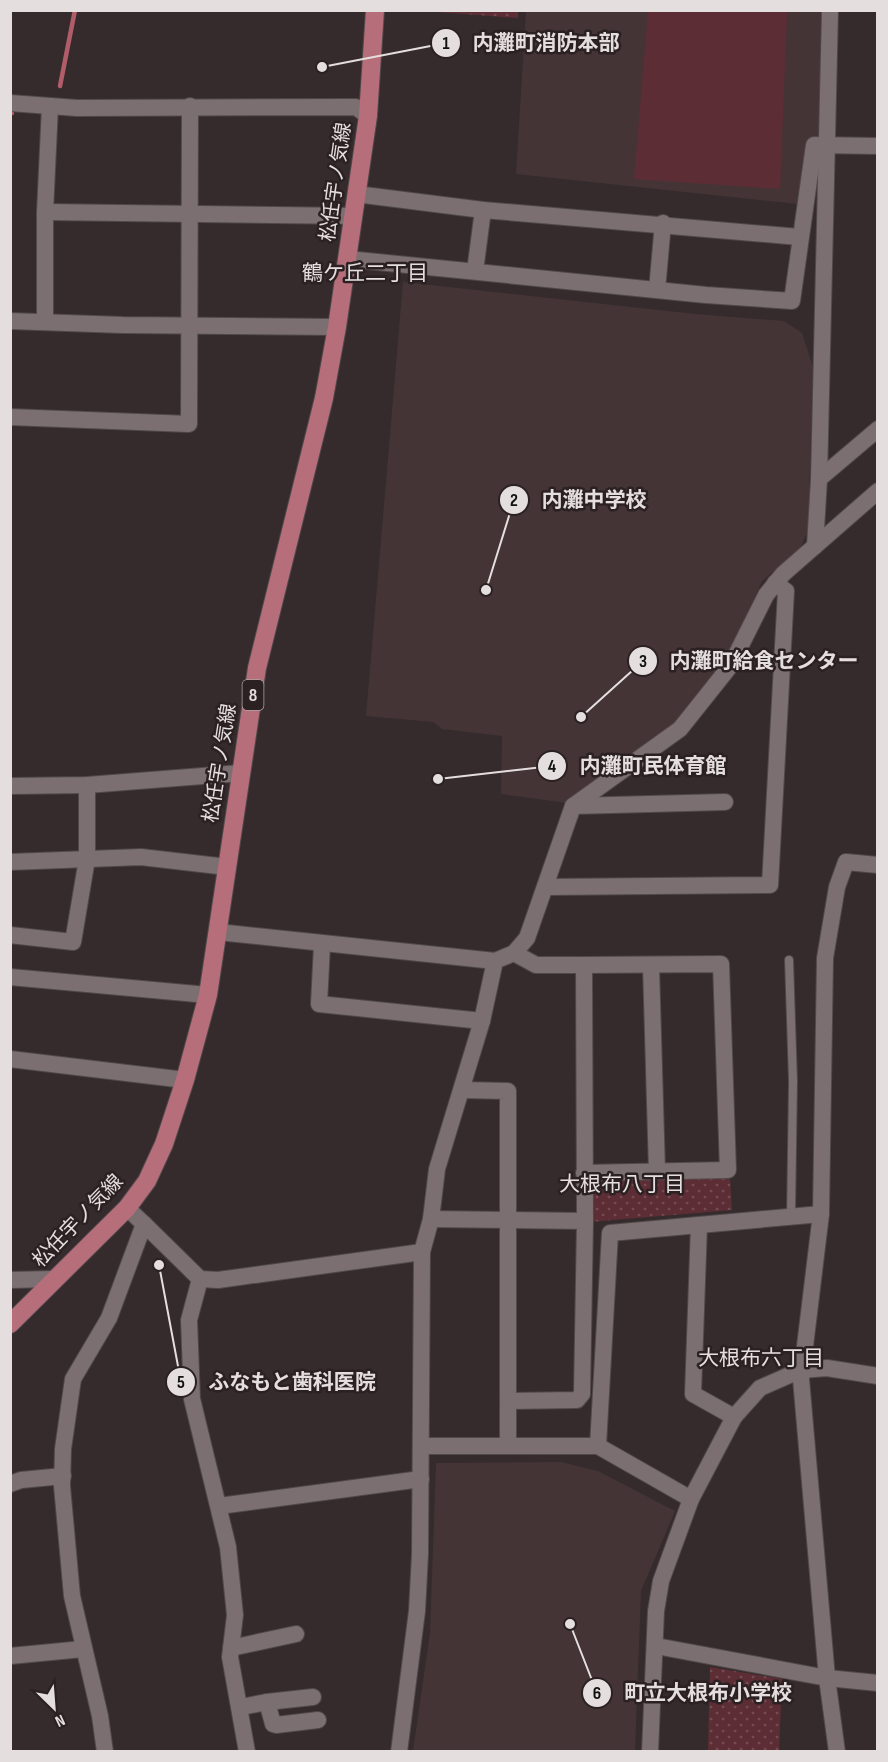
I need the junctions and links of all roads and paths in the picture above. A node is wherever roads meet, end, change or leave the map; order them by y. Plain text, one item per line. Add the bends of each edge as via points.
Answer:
1 (375, 10) edge
2 (830, 10) edge
3 (10, 103) edge
4 (50, 106) junction
5 (190, 106) junction
6 (368, 116) junction
7 (828, 144) junction
8 (878, 146) edge
9 (356, 194) junction
10 (483, 210) junction
11 (45, 212) junction
12 (190, 213) junction
13 (354, 216) junction
14 (663, 223) junction
15 (799, 237) junction
16 (348, 259) junction
17 (475, 271) junction
18 (657, 290) junction
19 (10, 321) edge
20 (45, 322) junction
21 (191, 326) junction
22 (337, 327) junction
23 (10, 417) edge
24 (878, 429) edge
25 (819, 479) junction
26 (878, 491) edge
27 (815, 546) junction
28 (775, 583) junction
29 (241, 773) junction
30 (87, 785) junction
31 (10, 786) edge
32 (725, 802) dead end
33 (573, 806) junction
34 (87, 859) junction
35 (10, 862) edge
36 (878, 865) edge
37 (227, 867) junction
38 (546, 887) junction
39 (218, 932) junction
40 (10, 935) edge
41 (322, 945) junction
42 (514, 952) junction
43 (789, 960) dead end
44 (495, 961) junction
45 (584, 965) junction
46 (651, 966) junction
47 (10, 977) edge
48 (208, 995) junction
49 (482, 1022) junction
50 (10, 1059) edge
51 (185, 1080) junction
52 (462, 1090) junction
53 (657, 1171) junction
54 (584, 1173) junction
55 (127, 1208) junction
56 (821, 1214) junction
57 (791, 1216) junction
58 (431, 1219) junction
59 (509, 1219) junction
60 (585, 1221) junction
61 (144, 1224) junction
62 (699, 1225) junction
63 (422, 1252) junction
64 (53, 1279) junction
65 (200, 1279) junction
66 (10, 1280) edge
67 (10, 1324) edge
68 (801, 1370) junction
69 (878, 1376) edge
70 (508, 1401) junction
71 (734, 1417) junction
72 (421, 1446) junction
73 (508, 1446) junction
74 (598, 1446) junction
75 (63, 1476) junction
76 (421, 1479) junction
77 (10, 1484) edge
78 (691, 1499) junction
79 (219, 1506) junction
80 (296, 1634) dead end
81 (656, 1646) junction
82 (83, 1648) junction
83 (231, 1648) junction
84 (10, 1656) edge
85 (827, 1678) junction
86 (878, 1683) edge
87 (313, 1697) dead end
88 (267, 1702) junction
89 (241, 1707) junction
90 (318, 1720) dead end
91 (105, 1752) edge
92 (247, 1752) edge
93 (399, 1752) edge
94 (650, 1752) edge
95 (837, 1752) edge

1 - 6 main road, 松任宇ノ気線 / 8
2 - 7 street
3 - 4 street
4 - 5 street
4 - 11 street
5 - 6 street via 356,107
5 - 12 street
6 - 9 main road, 松任宇ノ気線 / 8
7 - 8 street
7 - 15 street via 814,145
7 - 25 street
9 - 10 street
9 - 13 main road, 松任宇ノ気線 / 8
10 - 14 street
10 - 17 street
11 - 12 street
11 - 20 street
12 - 13 street
12 - 21 street
13 - 16 main road, 松任宇ノ気線 / 8
14 - 15 street
14 - 18 street
15 - 18 street via 792,301
16 - 17 street
16 - 22 main road, 松任宇ノ気線 / 8
17 - 18 street
19 - 20 street
20 - 21 street
21 - 22 street
21 - 23 street via 189,424
22 - 29 main road, 松任宇ノ気線 / 8 via 324,398 257,668
24 - 25 street
25 - 27 street
26 - 27 street
27 - 28 street
28 - 33 street via 731,665 680,729
28 - 38 street via 786,591 770,885
29 - 30 street
29 - 37 main road, 松任宇ノ気線 / 8
30 - 31 street
30 - 34 street
32 - 33 street
33 - 38 street
34 - 35 street
34 - 37 street via 141,857
34 - 40 street via 73,942
36 - 56 street via 846,862 829,926 825,958
37 - 39 main road, 松任宇ノ気線 / 8
38 - 42 street via 527,938
39 - 41 street
39 - 48 main road, 松任宇ノ気線 / 8
41 - 44 street
41 - 49 street via 319,1004
42 - 44 street
42 - 45 street via 536,965
43 - 57 lane
44 - 49 street
45 - 46 street
45 - 54 street
46 - 53 street
46 - 53 street via 721,964 728,1170
47 - 48 street
48 - 51 main road, 松任宇ノ気線 / 8
49 - 52 street
50 - 51 street
51 - 55 main road, 松任宇ノ気線 / 8 via 164,1144 147,1181
52 - 58 street via 437,1169
52 - 59 street via 508,1090
53 - 54 street
54 - 60 street
55 - 61 street
55 - 64 main road, 松任宇ノ気線 / 8
56 - 57 street
56 - 68 street
57 - 62 street
58 - 59 street
58 - 63 street
59 - 60 street
59 - 70 street
60 - 70 street via 582,1394 578,1400
61 - 65 street
61 - 75 street via 109,1318 73,1379
62 - 71 street via 693,1394
62 - 74 street via 610,1233
63 - 65 street via 218,1280
63 - 72 street
64 - 66 street
64 - 67 main road, 松任宇ノ気線 / 8
65 - 79 street via 189,1320 192,1399
68 - 69 street via 827,1368
68 - 71 street via 760,1388
68 - 85 street
70 - 73 street
71 - 78 street
72 - 73 street
72 - 76 street
73 - 74 street
74 - 78 street
75 - 77 street
75 - 82 street via 72,1596
76 - 79 street
76 - 93 street via 417,1611
78 - 81 street via 661,1581
79 - 83 street via 228,1546 235,1616
80 - 83 street
81 - 85 street
81 - 94 street
82 - 84 street
82 - 91 street
83 - 89 street
85 - 86 street
85 - 95 street
87 - 88 street
88 - 89 street
88 - 90 street via 273,1724
89 - 92 street

